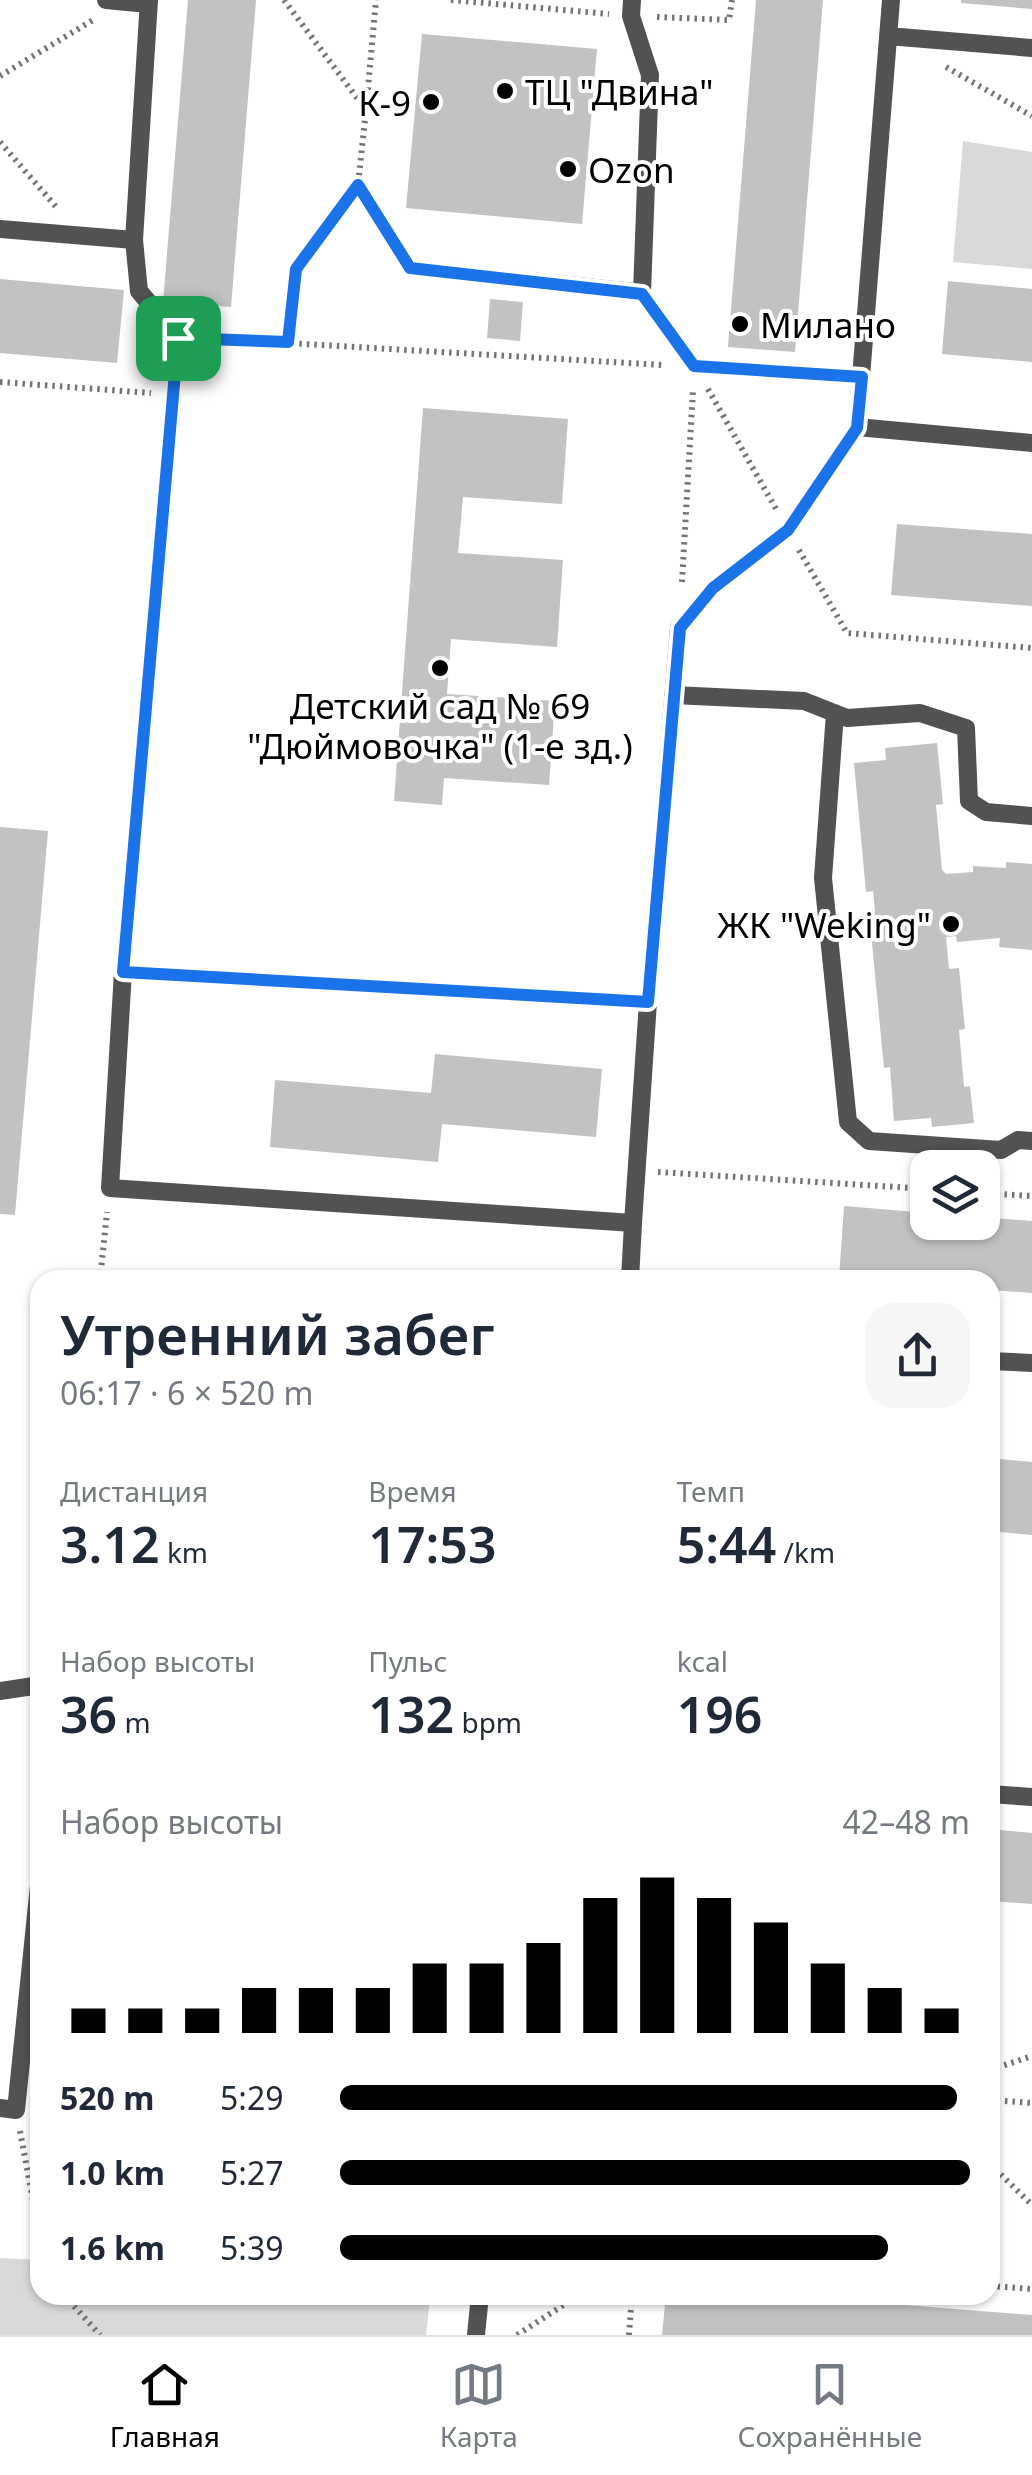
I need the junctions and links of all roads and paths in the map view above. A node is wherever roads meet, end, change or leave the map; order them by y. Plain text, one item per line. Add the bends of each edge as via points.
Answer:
1 (284, 0) edge
2 (376, 0) edge
3 (451, 0) edge
4 (732, 0) edge
5 (891, 0) edge
6 (115, 1) edge
7 (149, 2) edge
8 (501, 2) edge
9 (631, 8) edge
10 (888, 36) junction
11 (1032, 48) edge
12 (938, 63) dead end
13 (0, 76) edge
14 (366, 110) junction
15 (1032, 116) edge
16 (0, 142) edge
17 (358, 185) junction
18 (0, 229) edge
19 (82, 236) junction
20 (134, 240) junction
21 (410, 268) joint
22 (642, 294) junction
23 (178, 338) junction
24 (288, 342) junction
25 (694, 366) junction
26 (862, 377) junction
27 (0, 382) edge
28 (172, 395) junction
29 (857, 428) junction
30 (1032, 442) edge
31 (788, 530) junction
32 (680, 628) junction
33 (1032, 648) edge
34 (673, 695) junction
35 (835, 713) junction
36 (1032, 816) edge
37 (123, 972) junction
38 (648, 1002) junction
39 (1032, 1141) edge
40 (637, 1171) junction
41 (110, 1188) junction
42 (910, 1188) edge
43 (1000, 1193) edge
44 (1032, 1196) edge
45 (633, 1222) junction
46 (101, 1270) edge
47 (631, 1270) edge
48 (1000, 1361) edge
49 (1032, 1363) edge
50 (30, 1686) edge
51 (0, 1691) edge
52 (1000, 1795) edge
53 (1032, 1797) edge
54 (30, 1949) edge
55 (1032, 2056) edge
56 (1000, 2067) edge
57 (1000, 2101) edge
58 (1032, 2103) edge
59 (8, 2109) edge
60 (1000, 2174) edge
61 (30, 2198) edge
62 (1032, 2205) edge
63 (1000, 2287) edge
64 (1032, 2289) edge
65 (73, 2305) edge
66 (479, 2305) edge
67 (564, 2305) edge
68 (631, 2305) edge
69 (100, 2335) edge
70 (476, 2335) edge
71 (517, 2335) edge
72 (629, 2335) edge

1 - 14 path
2 - 14 path
3 - 8 path
4 - 9 path via 729,20
5 - 10 lane
6 - 7 lane
6 - 13 path
7 - 20 lane
8 - 9 path
9 - 22 lane via 650,75
10 - 11 lane
10 - 26 lane
12 - 15 path
14 - 17 path
16 - 19 path
17 - 21 path
17 - 24 path via 296,269
18 - 19 lane
19 - 20 lane
20 - 23 lane via 139,291
21 - 22 lane
22 - 25 lane
23 - 24 path
23 - 28 lane
24 - 25 path
25 - 26 lane
25 - 31 path
25 - 32 path
26 - 29 lane
27 - 28 path
28 - 37 lane
29 - 30 lane
29 - 31 lane
31 - 32 lane via 713,588
31 - 33 path via 846,633
32 - 34 lane
34 - 35 lane via 804,701
34 - 38 lane
35 - 36 lane via 920,713 966,728 969,801 986,812
35 - 39 lane via 823,878 848,1122 868,1141 1002,1150
37 - 38 lane
37 - 41 lane
38 - 40 lane
40 - 42 path
40 - 45 lane
41 - 45 lane
41 - 46 path
43 - 44 path
45 - 47 lane
48 - 49 lane
50 - 51 lane
52 - 53 lane
54 - 59 lane
55 - 56 path
57 - 58 path
59 - 61 path
60 - 62 path
63 - 64 path
65 - 69 path
66 - 70 lane
67 - 71 path
68 - 72 path

